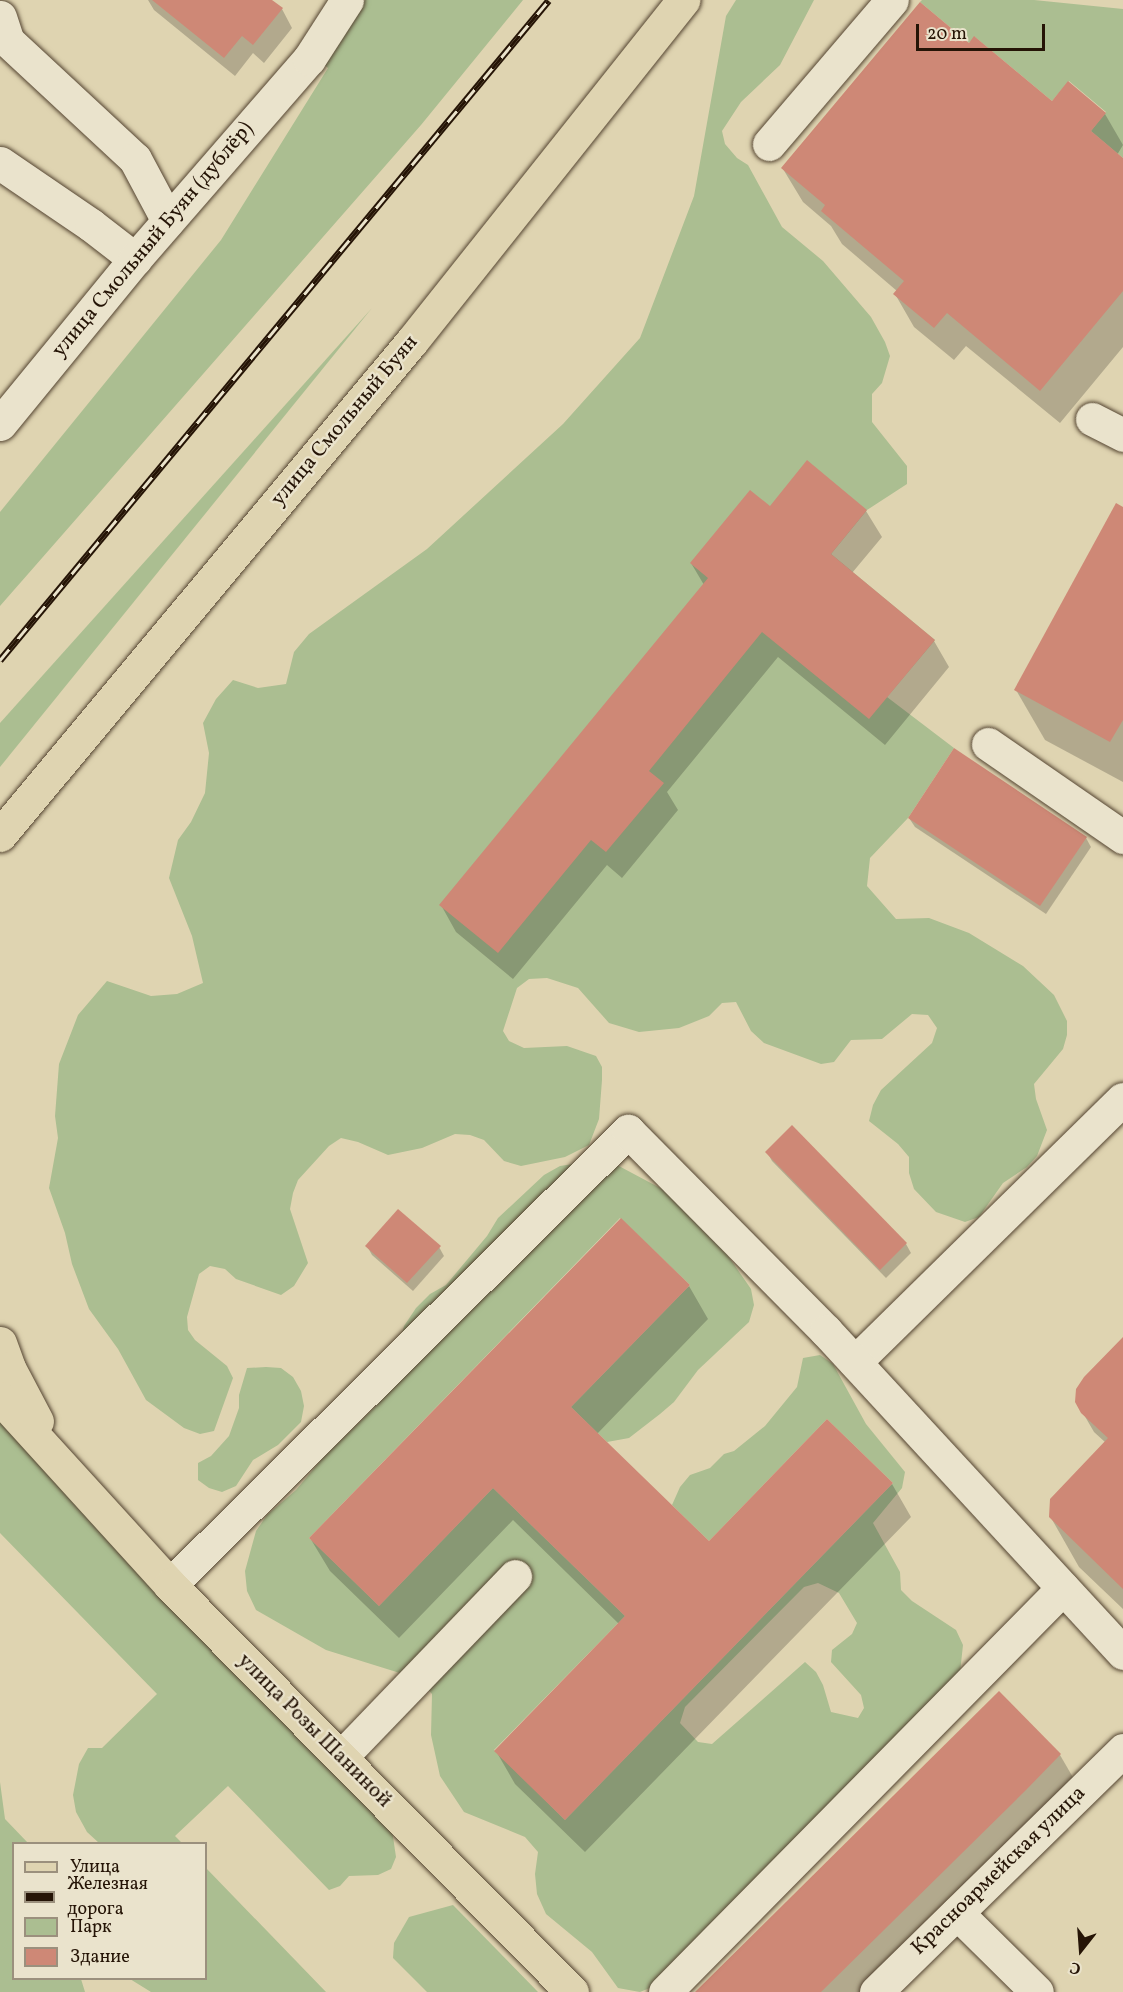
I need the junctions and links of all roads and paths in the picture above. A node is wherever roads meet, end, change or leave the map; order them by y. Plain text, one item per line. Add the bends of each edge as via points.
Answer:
1 (347, 0) edge
2 (683, 0) edge
3 (892, 0) edge
4 (0, 17) edge
5 (769, 144) dead end
6 (0, 163) edge
7 (168, 221) junction
8 (135, 259) junction
9 (1092, 419) dead end
10 (0, 424) edge
11 (1123, 435) edge
12 (988, 744) dead end
13 (38, 789) junction
14 (0, 835) edge
15 (1123, 837) edge
16 (0, 859) edge
17 (1123, 1099) edge
18 (0, 1343) edge
19 (855, 1362) junction
20 (0, 1398) edge
21 (61, 1465) junction
22 (515, 1576) dead end
23 (170, 1585) junction
24 (1063, 1588) junction
25 (1123, 1653) edge
26 (1123, 1750) edge
27 (341, 1757) junction
28 (957, 1912) junction
29 (572, 1992) edge
30 (666, 1992) edge
31 (876, 1992) edge
32 (1037, 1992) edge

1 - 7 street, улица Смольный Буян (дублёр) via 309,59
2 - 13 main road, улица Смольный Буян via 412,341
3 - 5 street
4 - 7 street via 8,41 135,159
6 - 8 street
7 - 8 street, улица Смольный Буян (дублёр)
8 - 10 street, улица Смольный Буян (дублёр)
9 - 11 street
12 - 15 street
13 - 14 main road, улица Смольный Буян
13 - 16 main road
17 - 19 street
18 - 21 main road via 9,1368
19 - 23 street via 628,1131
19 - 24 street
20 - 21 main road
21 - 23 main road, улица Розы Шаниной
22 - 27 street
23 - 27 main road, улица Розы Шаниной
24 - 25 street
24 - 30 street
26 - 28 street, Красноармейская улица
27 - 29 main road, улица Розы Шаниной
28 - 31 street, Красноармейская улица
28 - 32 street

